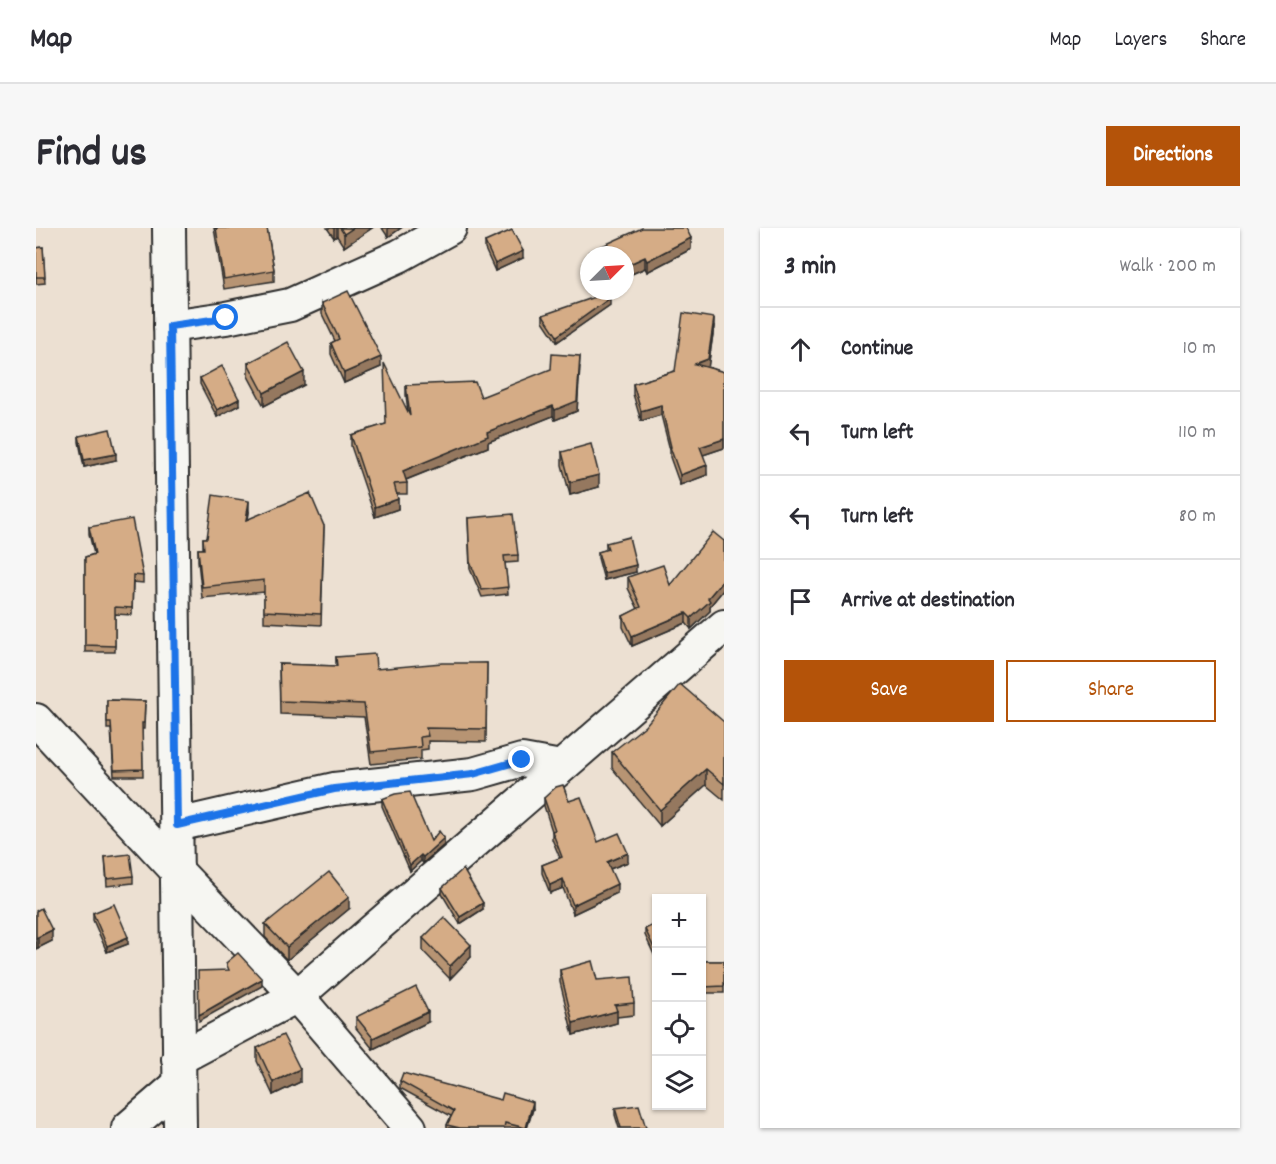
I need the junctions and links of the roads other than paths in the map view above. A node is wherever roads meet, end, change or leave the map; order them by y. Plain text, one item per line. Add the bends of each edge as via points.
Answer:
1 (169, 228) edge
2 (450, 228) edge
3 (170, 326) junction
4 (724, 626) edge
5 (36, 720) edge
6 (561, 767) junction
7 (177, 825) junction
8 (176, 870) junction
9 (297, 996) junction
10 (178, 1072) junction
11 (128, 1128) edge
12 (180, 1128) edge
13 (410, 1128) edge

1 - 3 street
2 - 3 street via 399,256 290,305
3 - 7 street
4 - 6 street
5 - 8 street
6 - 7 street via 522,760 473,774 334,789
6 - 9 street
7 - 8 street
8 - 9 street
8 - 10 street
9 - 10 street
9 - 13 street
10 - 11 street
10 - 12 street

